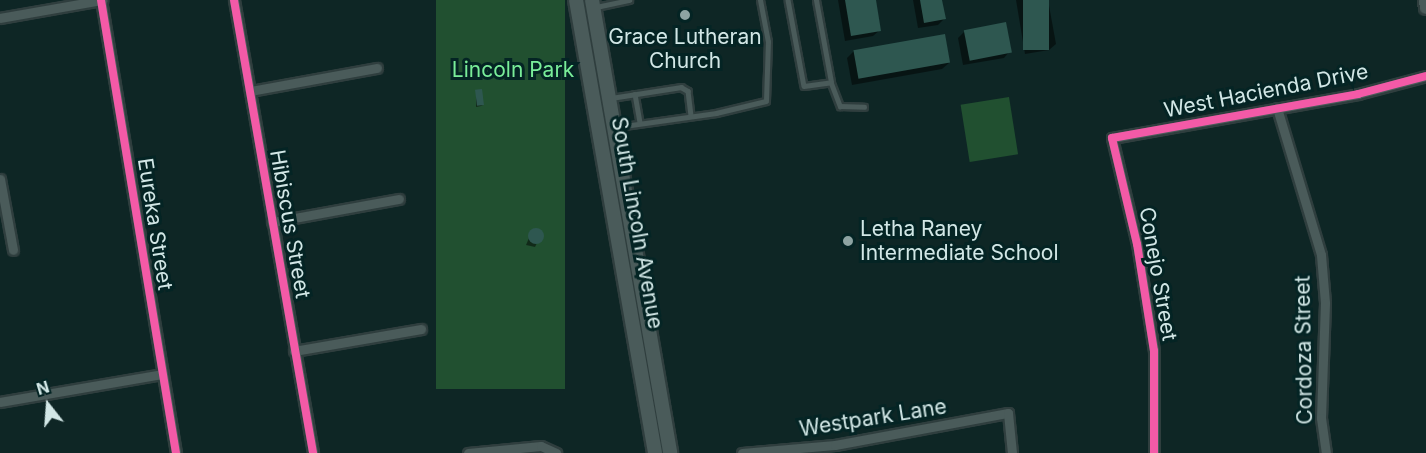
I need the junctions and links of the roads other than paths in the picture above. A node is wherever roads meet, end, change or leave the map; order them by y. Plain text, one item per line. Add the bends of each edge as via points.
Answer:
1 (101, 0) edge
2 (234, 0) edge
3 (576, 0) edge
4 (760, 0) edge
5 (788, 0) edge
6 (816, 0) edge
7 (1425, 0) edge
8 (626, 1) edge
9 (593, 4) edge
10 (1426, 8) edge
11 (0, 18) edge
12 (377, 69) dead end
13 (1426, 76) edge
14 (831, 82) junction
15 (250, 91) junction
16 (635, 94) junction
17 (610, 98) junction
18 (864, 107) dead end
19 (1277, 108) junction
20 (691, 116) junction
21 (640, 123) junction
22 (615, 127) junction
23 (1112, 138) joint
24 (0, 179) edge
25 (399, 198) dead end
26 (272, 222) junction
27 (13, 250) dead end
28 (422, 330) dead end
29 (294, 351) junction
30 (162, 374) junction
31 (0, 402) edge
32 (836, 449) edge
33 (176, 453) edge
34 (313, 453) edge
35 (468, 453) edge
36 (556, 453) edge
37 (655, 453) edge
38 (670, 453) edge
39 (749, 453) edge
40 (1012, 453) edge
41 (1154, 453) edge
42 (1326, 453) edge

1 - 11 street
1 - 30 street, Eureka Street
2 - 15 street, Hibiscus Street
3 - 37 main road, South Lincoln Avenue
4 - 20 lane via 768,42 764,61 769,97 761,104
5 - 14 lane via 804,86
6 - 14 lane
7 - 10 street
8 - 9 lane
9 - 17 main road, South Lincoln Avenue
12 - 15 street
13 - 19 street, West Hacienda Drive via 1358,94
14 - 18 lane via 840,106
15 - 26 street, Hibiscus Street
16 - 17 lane
16 - 20 lane via 685,88
16 - 21 lane
17 - 22 main road, South Lincoln Avenue
19 - 23 street, West Hacienda Drive
19 - 42 street, Cordoza Street via 1321,255 1325,303 1321,418
20 - 21 lane
21 - 22 lane
22 - 38 main road, South Lincoln Avenue
23 - 41 street, Conejo Street via 1137,244 1154,351
24 - 27 street
25 - 26 street
26 - 29 street, Hibiscus Street
28 - 29 street
29 - 34 street, Hibiscus Street
30 - 31 street
30 - 33 street, Eureka Street
32 - 39 street, Westpark Lane
32 - 40 street, Westpark Lane via 1008,413
35 - 36 street via 541,446

